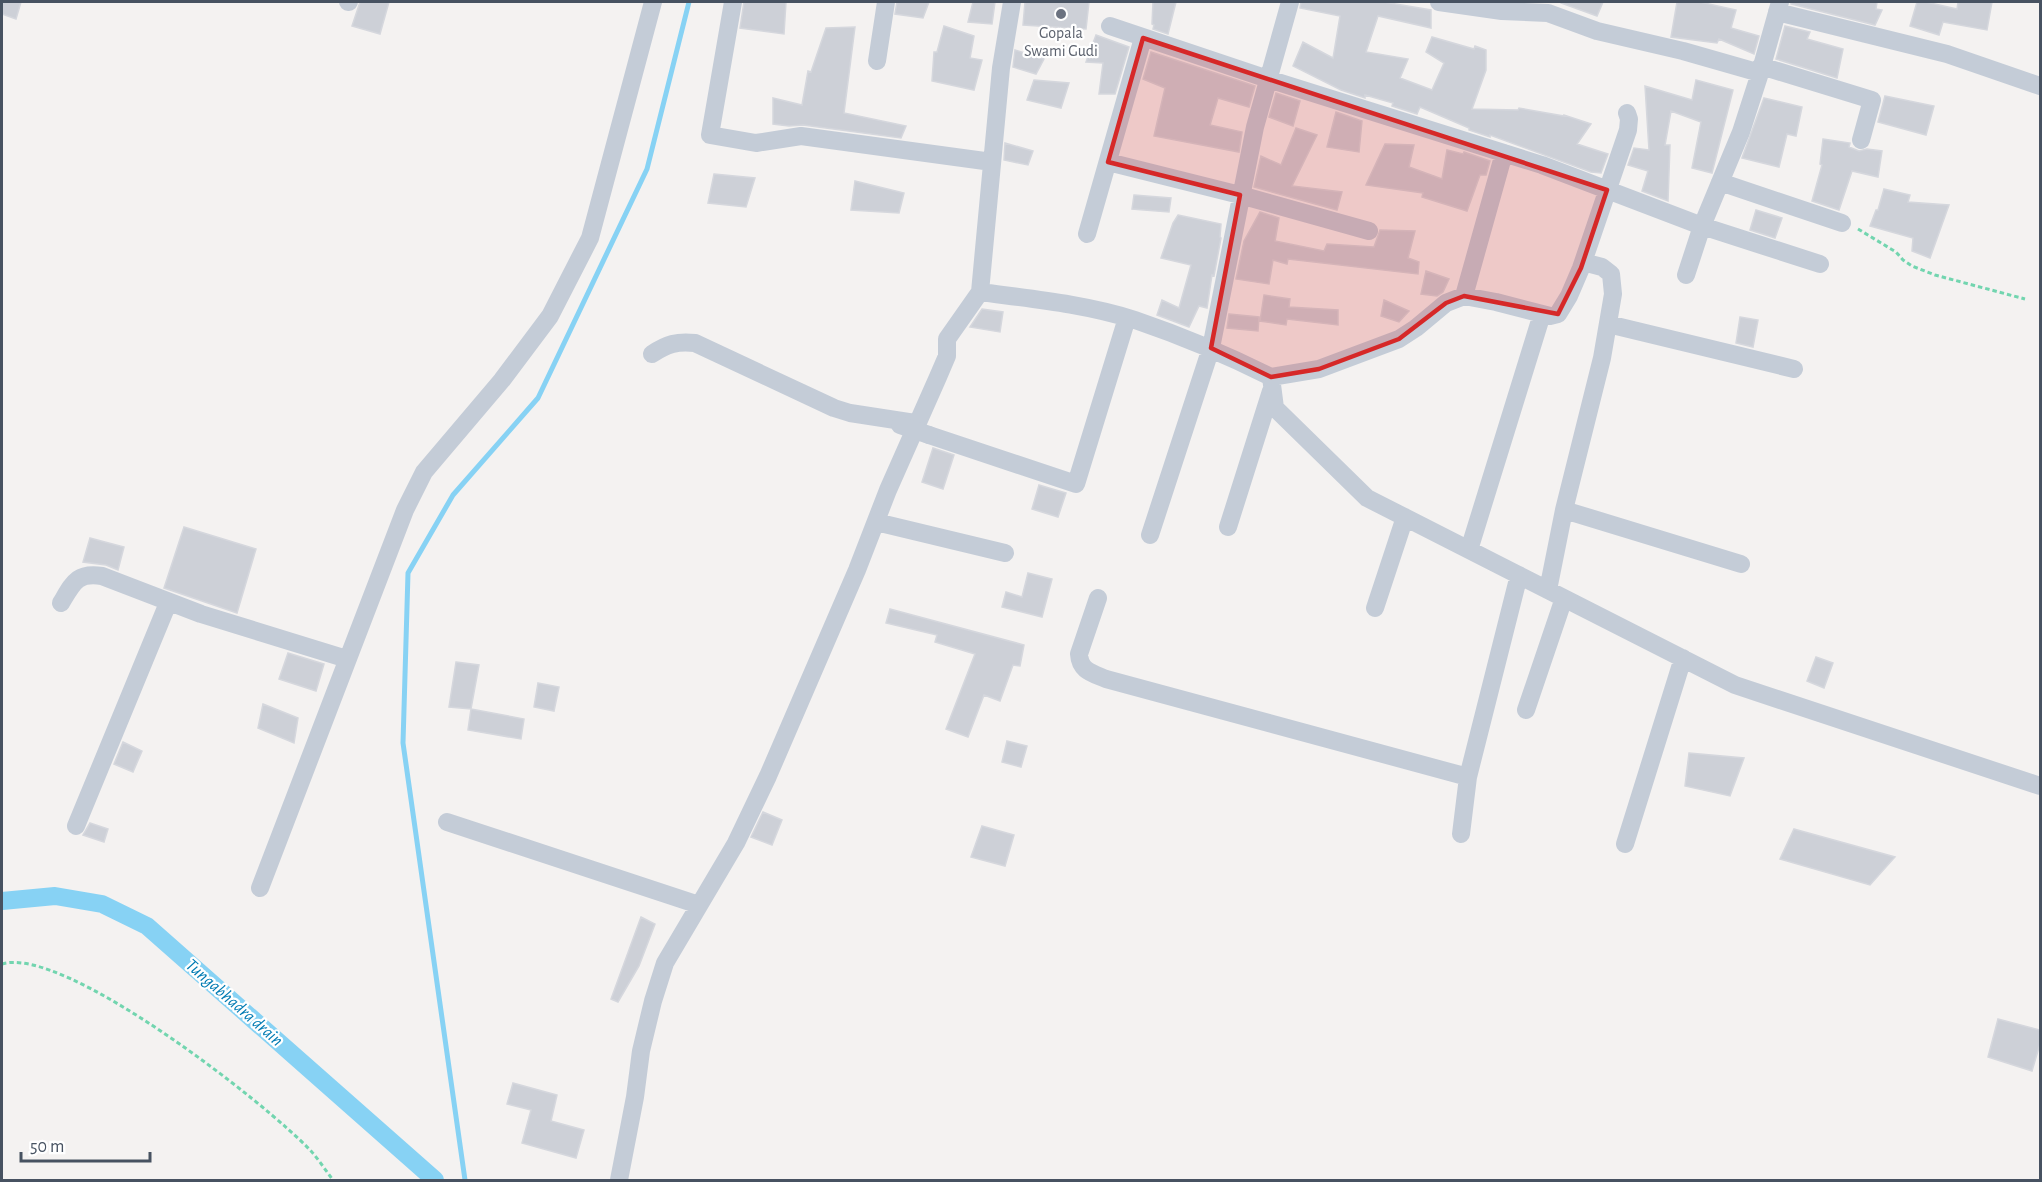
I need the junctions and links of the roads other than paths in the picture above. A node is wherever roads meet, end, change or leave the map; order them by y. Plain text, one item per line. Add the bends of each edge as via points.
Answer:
1 (653, 2) edge
2 (733, 2) edge
3 (886, 2) edge
4 (1012, 2) edge
5 (1290, 2) edge
6 (1439, 2) edge
7 (1461, 3) edge
8 (1779, 7) edge
9 (1110, 26) dead end
10 (1143, 38) junction
11 (877, 61) dead end
12 (1760, 69) junction
13 (1268, 79) junction
14 (2040, 86) edge
15 (1627, 113) dead end
16 (1861, 140) dead end
17 (1504, 153) junction
18 (992, 162) junction
19 (1108, 162) junction
20 (1720, 182) junction
21 (1608, 190) junction
22 (1240, 195) junction
23 (1842, 223) road end
24 (1702, 226) junction
25 (1369, 231) dead end
26 (1088, 234) dead end
27 (1583, 262) junction
28 (1820, 264) dead end
29 (1686, 275) dead end
30 (980, 292) junction
31 (1464, 296) junction
32 (1542, 314) junction
33 (1127, 318) junction
34 (1608, 324) junction
35 (1211, 348) junction
36 (652, 354) dead end
37 (1794, 369) dead end
38 (1272, 381) junction
39 (915, 428) junction
40 (1564, 510) junction
41 (1405, 517) junction
42 (876, 522) junction
43 (1228, 527) dead end
44 (1150, 535) dead end
45 (1469, 550) junction
46 (1005, 553) dead end
47 (1741, 564) dead end
48 (1519, 575) junction
49 (1556, 594) junction
50 (1098, 598) dead end
51 (61, 603) dead end
52 (168, 603) junction
53 (1375, 608) dead end
54 (348, 658) junction
55 (1683, 658) junction
56 (1526, 710) dead end
57 (1468, 777) junction
58 (2040, 786) edge
59 (447, 822) dead end
60 (76, 826) dead end
61 (1461, 834) dead end
62 (1625, 844) dead end
63 (260, 888) dead end
64 (699, 905) junction
65 (619, 1180) edge

1 - 54 street via 590,238 550,316 424,472 405,510
2 - 18 street via 710,135 756,143 801,136
3 - 11 street
4 - 18 street
5 - 13 street
6 - 7 street
7 - 12 street via 1502,11 1548,13 1597,31
8 - 12 street
8 - 14 street via 1947,54
9 - 10 street
10 - 13 street
10 - 19 street
12 - 16 street via 1872,100
12 - 20 street via 1741,132
13 - 17 street
13 - 22 street
15 - 21 street via 1628,130
17 - 21 street
17 - 31 street
18 - 30 street
19 - 22 street
19 - 26 street
20 - 23 street
20 - 24 street
21 - 24 street
21 - 27 street
22 - 25 street
22 - 35 street
24 - 28 street
24 - 29 street
27 - 32 street via 1558,314
27 - 34 street via 1611,274 1613,294
30 - 33 street
30 - 39 street via 948,339 947,356
31 - 32 street
31 - 38 street via 1446,303 1399,339 1319,369
32 - 45 street
33 - 35 street
33 - 39 street via 1076,484
34 - 37 street
34 - 40 street
35 - 38 street
35 - 44 street
36 - 39 street via 678,341 695,343 834,408
38 - 41 street via 1275,408 1367,498
38 - 43 street
39 - 42 street
40 - 47 street
40 - 49 street
41 - 45 street
41 - 53 street
42 - 46 street
42 - 64 street via 768,776 736,843
45 - 48 street
48 - 49 street
48 - 57 street
49 - 55 street
49 - 56 street
50 - 57 street via 1079,654 1083,669 1091,673
51 - 52 street via 73,583 92,574
52 - 54 street
52 - 60 street
54 - 63 street
55 - 58 street via 1735,685
55 - 62 street
57 - 61 street
59 - 64 street
64 - 65 street via 665,963 653,1001

